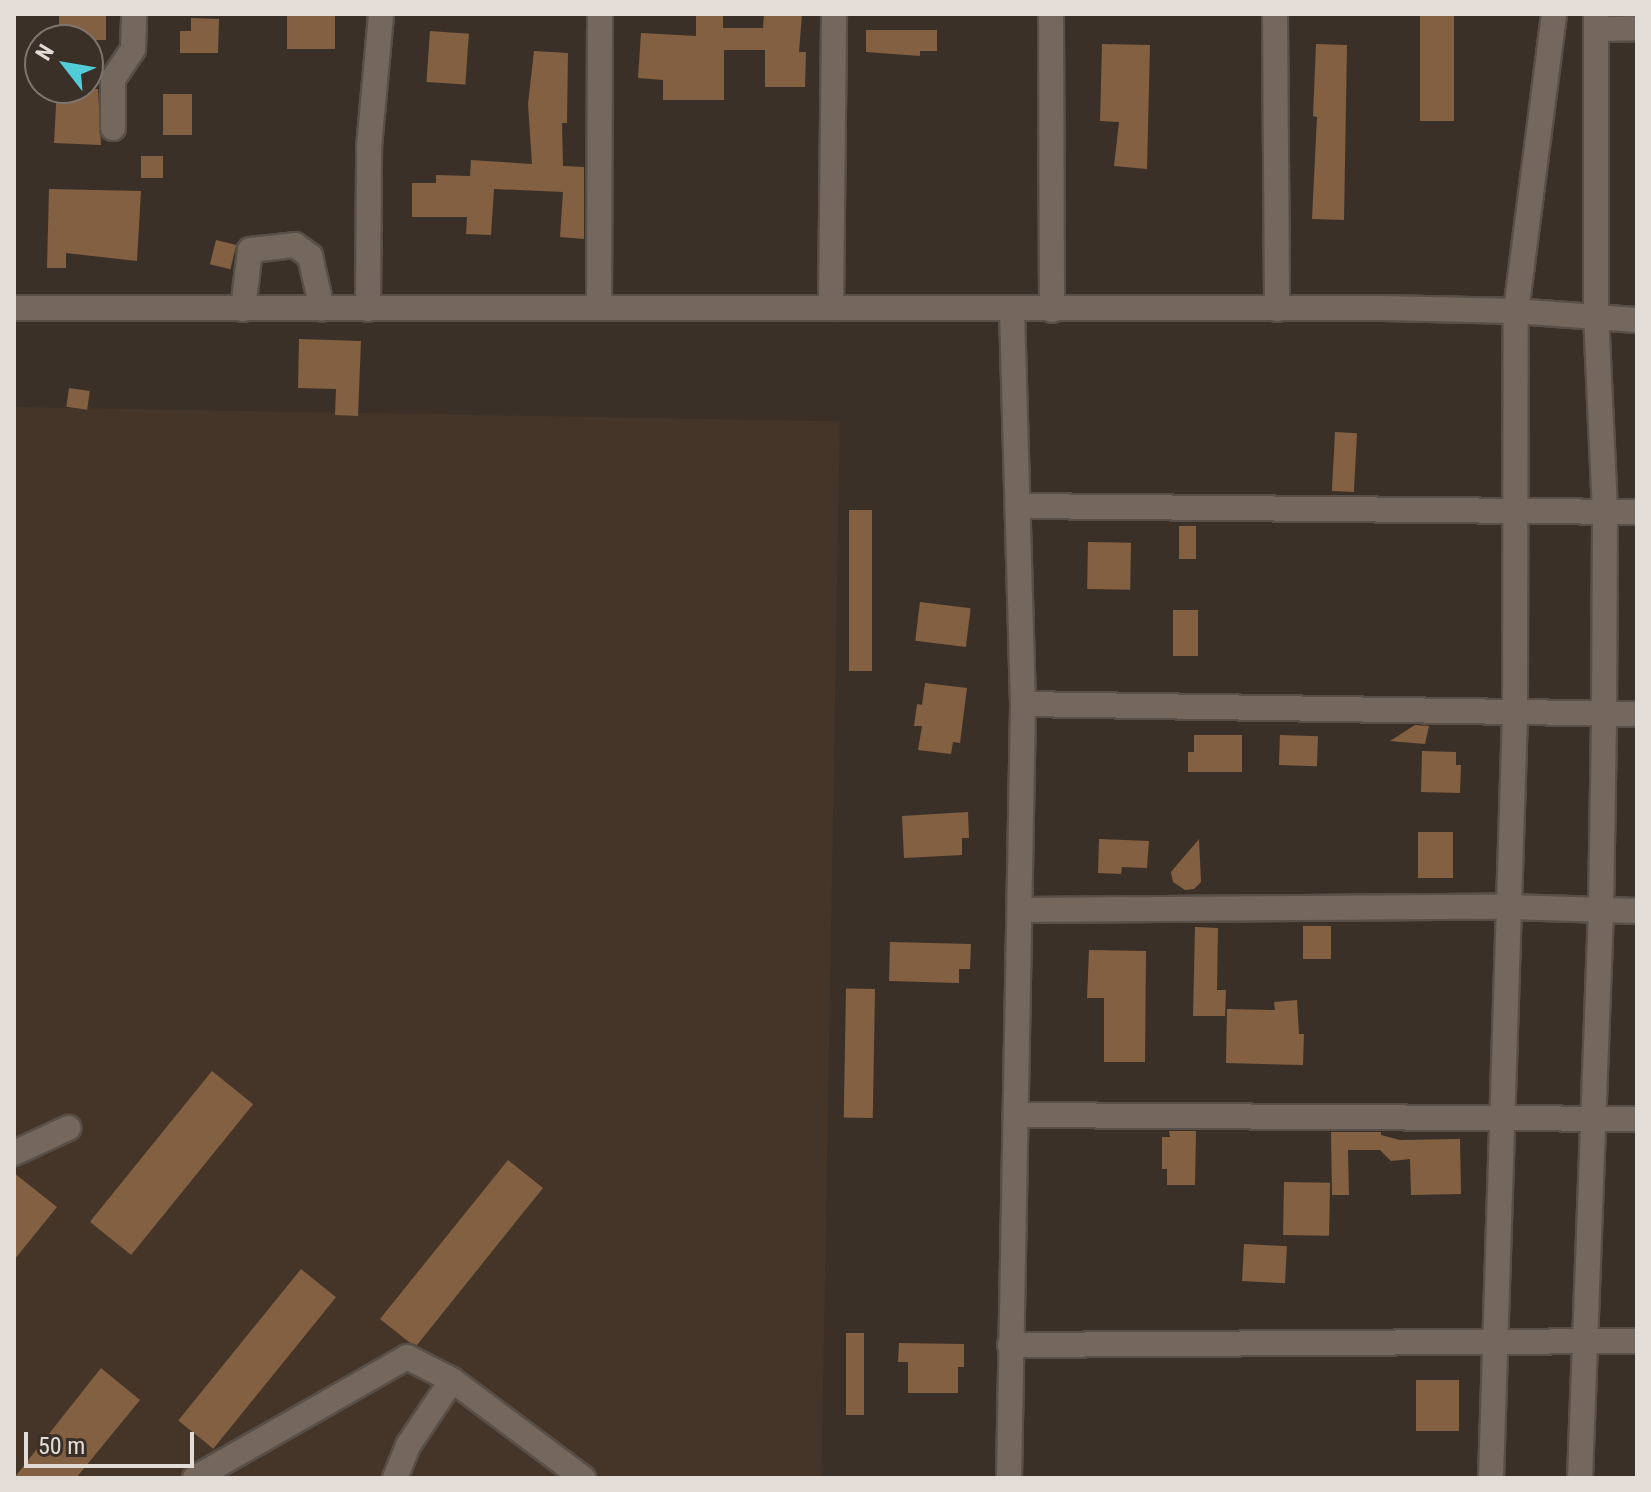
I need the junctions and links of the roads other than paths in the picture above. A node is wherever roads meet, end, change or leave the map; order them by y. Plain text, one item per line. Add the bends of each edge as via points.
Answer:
1 (134, 14) edge
2 (381, 14) edge
3 (600, 14) edge
4 (834, 14) edge
5 (1051, 14) edge
6 (1275, 14) edge
7 (1554, 14) edge
8 (1597, 22) edge
9 (1637, 28) edge
10 (113, 128) dead end
11 (599, 307) junction
12 (14, 308) edge
13 (831, 308) junction
14 (1012, 308) junction
15 (243, 309) junction
16 (322, 309) junction
17 (368, 309) junction
18 (1277, 309) junction
19 (1052, 310) junction
20 (1516, 311) junction
21 (1596, 316) junction
22 (1637, 320) edge
23 (1018, 506) junction
24 (1513, 510) junction
25 (1605, 512) junction
26 (1637, 512) edge
27 (1023, 704) junction
28 (1515, 713) junction
29 (1604, 714) junction
30 (1637, 714) edge
31 (1510, 907) junction
32 (1020, 910) junction
33 (1601, 911) junction
34 (1637, 911) edge
35 (1018, 1115) junction
36 (1505, 1117) junction
37 (1592, 1118) junction
38 (1637, 1119) edge
39 (68, 1128) dead end
40 (14, 1153) edge
41 (1587, 1340) junction
42 (1637, 1341) edge
43 (1497, 1343) junction
44 (1010, 1345) junction
45 (452, 1380) junction
46 (195, 1478) edge
47 (395, 1478) edge
48 (583, 1478) edge
49 (1009, 1478) edge
50 (1491, 1478) edge
51 (1580, 1478) edge

1 - 10 street via 133,49 113,79
2 - 17 street via 369,147
3 - 11 street
4 - 13 street
5 - 19 street
6 - 18 street
7 - 20 street
8 - 9 street
8 - 21 street
11 - 13 street
11 - 17 street
12 - 15 street
13 - 14 street
14 - 19 street
14 - 23 street
15 - 16 street
15 - 16 street via 250,250 295,245 310,256
16 - 17 street
18 - 19 street
18 - 20 street
20 - 21 street
20 - 24 street
21 - 22 street
21 - 25 street
23 - 24 street
23 - 27 street
24 - 25 street
24 - 28 street
25 - 26 street
25 - 29 street
27 - 28 street
27 - 32 street
28 - 29 street
28 - 31 street
29 - 30 street
29 - 33 street
31 - 32 street
31 - 33 street
31 - 36 street
32 - 35 street
33 - 34 street
33 - 37 street
35 - 36 street
35 - 44 street
36 - 37 street
36 - 43 street
37 - 38 street
37 - 41 street
39 - 40 street
41 - 42 street
41 - 43 street
41 - 51 street
43 - 44 street
43 - 50 street
44 - 49 street
45 - 46 street via 407,1357
45 - 47 street via 409,1444
45 - 48 street

